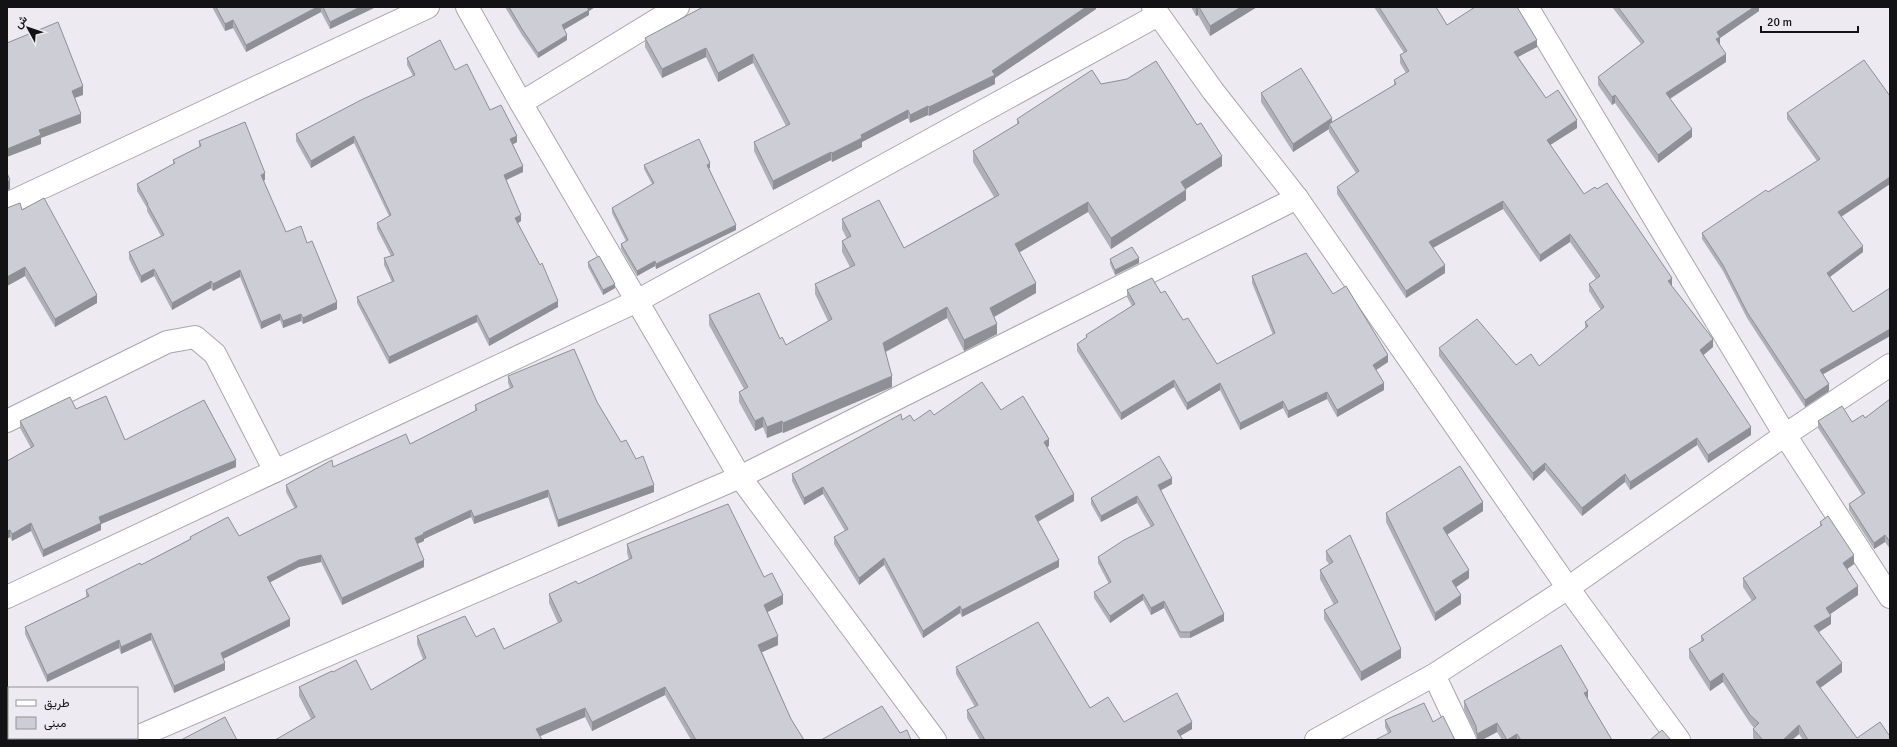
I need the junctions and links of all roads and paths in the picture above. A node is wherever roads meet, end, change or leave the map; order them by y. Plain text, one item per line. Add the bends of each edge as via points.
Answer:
1 (428, 7) edge
2 (467, 7) edge
3 (678, 7) edge
4 (1527, 7) edge
5 (1156, 11) edge
6 (521, 103) junction
7 (1297, 198) junction
8 (7, 204) edge
9 (637, 301) junction
10 (1890, 365) edge
11 (7, 421) edge
12 (1785, 435) junction
13 (275, 471) junction
14 (740, 477) junction
15 (1568, 588) junction
16 (7, 597) edge
17 (1890, 597) edge
18 (1434, 675) junction
19 (138, 737) edge
20 (935, 740) edge
21 (1316, 740) edge
22 (1465, 740) edge
23 (1679, 740) edge

1 - 8 street
2 - 6 street
3 - 6 street
4 - 12 street
5 - 7 street via 1213,91
5 - 9 street
6 - 9 street
7 - 14 street
7 - 15 street
9 - 13 street
9 - 14 street
10 - 12 street
11 - 13 street via 167,342 195,337 215,354
12 - 15 street
12 - 17 street
13 - 16 street
14 - 19 street
14 - 20 street
15 - 18 street
15 - 23 street
18 - 21 street
18 - 22 street

